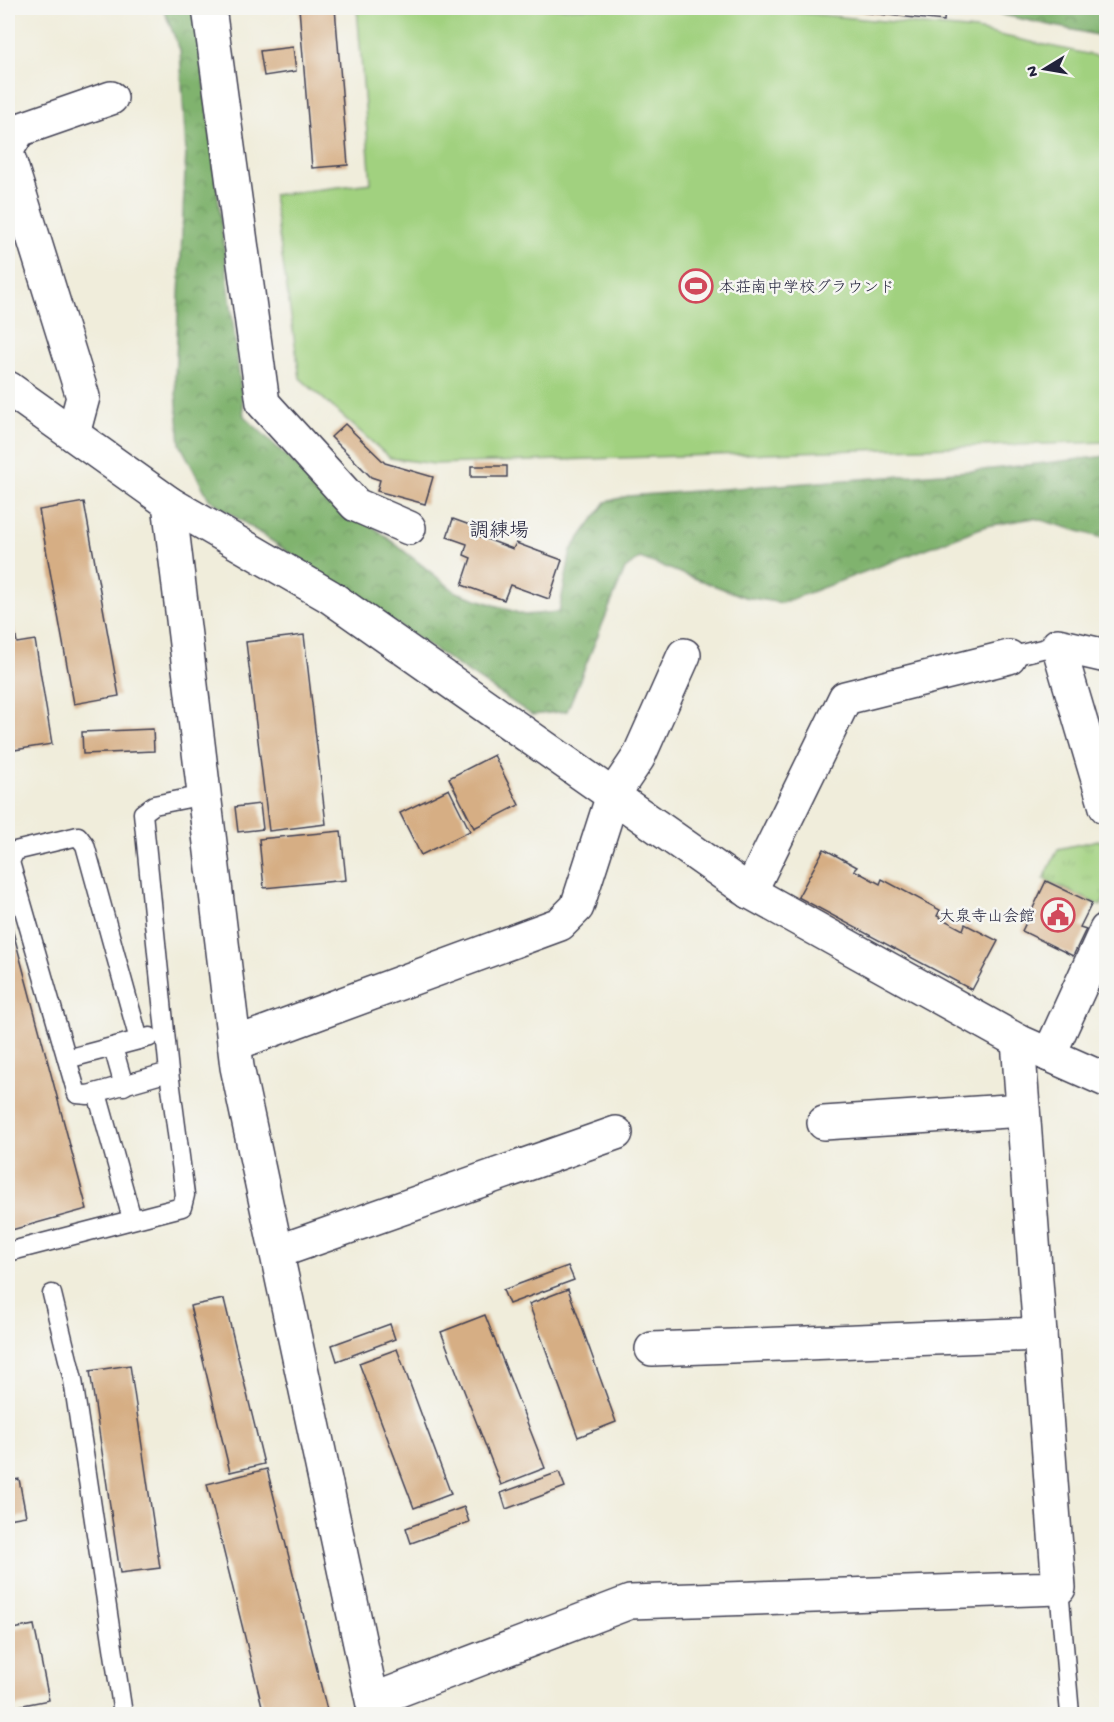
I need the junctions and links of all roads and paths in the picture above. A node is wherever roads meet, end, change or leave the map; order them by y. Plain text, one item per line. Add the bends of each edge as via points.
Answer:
1 (209, 8) edge
2 (111, 98) dead end
3 (8, 148) edge
4 (8, 156) edge
5 (8, 388) edge
6 (73, 434) junction
7 (170, 503) junction
8 (409, 528) dead end
9 (1058, 645) junction
10 (684, 655) dead end
11 (1107, 656) edge
12 (1009, 657) joint
13 (204, 795) junction
14 (613, 795) junction
15 (1107, 807) edge
16 (750, 892) junction
17 (1107, 930) edge
18 (164, 1034) junction
19 (139, 1040) junction
20 (1018, 1041) junction
21 (234, 1044) junction
22 (113, 1047) junction
23 (1049, 1055) junction
24 (67, 1059) junction
25 (169, 1072) junction
26 (1107, 1080) edge
27 (124, 1086) junction
28 (97, 1093) junction
29 (1023, 1110) junction
30 (824, 1123) dead end
31 (616, 1133) dead end
32 (132, 1219) junction
33 (8, 1252) edge
34 (278, 1252) junction
35 (52, 1294) dead end
36 (1040, 1334) junction
37 (652, 1349) dead end
38 (1059, 1588) junction
39 (374, 1707) edge
40 (123, 1714) edge
41 (1070, 1714) edge

1 - 8 street via 263,403 356,504
2 - 3 street via 19,130
4 - 6 street via 83,397
5 - 6 street
6 - 7 street
7 - 13 street
7 - 14 street via 328,596
9 - 11 street
9 - 12 lane
9 - 15 street
10 - 14 street via 638,758
12 - 16 street via 845,698
13 - 18 lane via 154,804 143,813
13 - 21 street
14 - 16 street
14 - 21 street via 576,907 560,924
16 - 20 street
17 - 23 street
18 - 19 lane
18 - 25 lane
19 - 22 lane
19 - 24 lane via 84,845 78,836 15,851 10,862
20 - 23 street
20 - 29 street
21 - 34 street
22 - 24 lane
22 - 27 lane
23 - 26 street
24 - 28 lane via 77,1094
25 - 27 lane
25 - 32 lane via 185,1195 182,1207
27 - 28 lane
28 - 32 lane
29 - 30 street
29 - 36 street
31 - 34 street
32 - 33 lane
34 - 39 street
35 - 40 lane via 73,1380
36 - 37 street
36 - 38 street
38 - 39 street via 630,1602
38 - 41 lane

